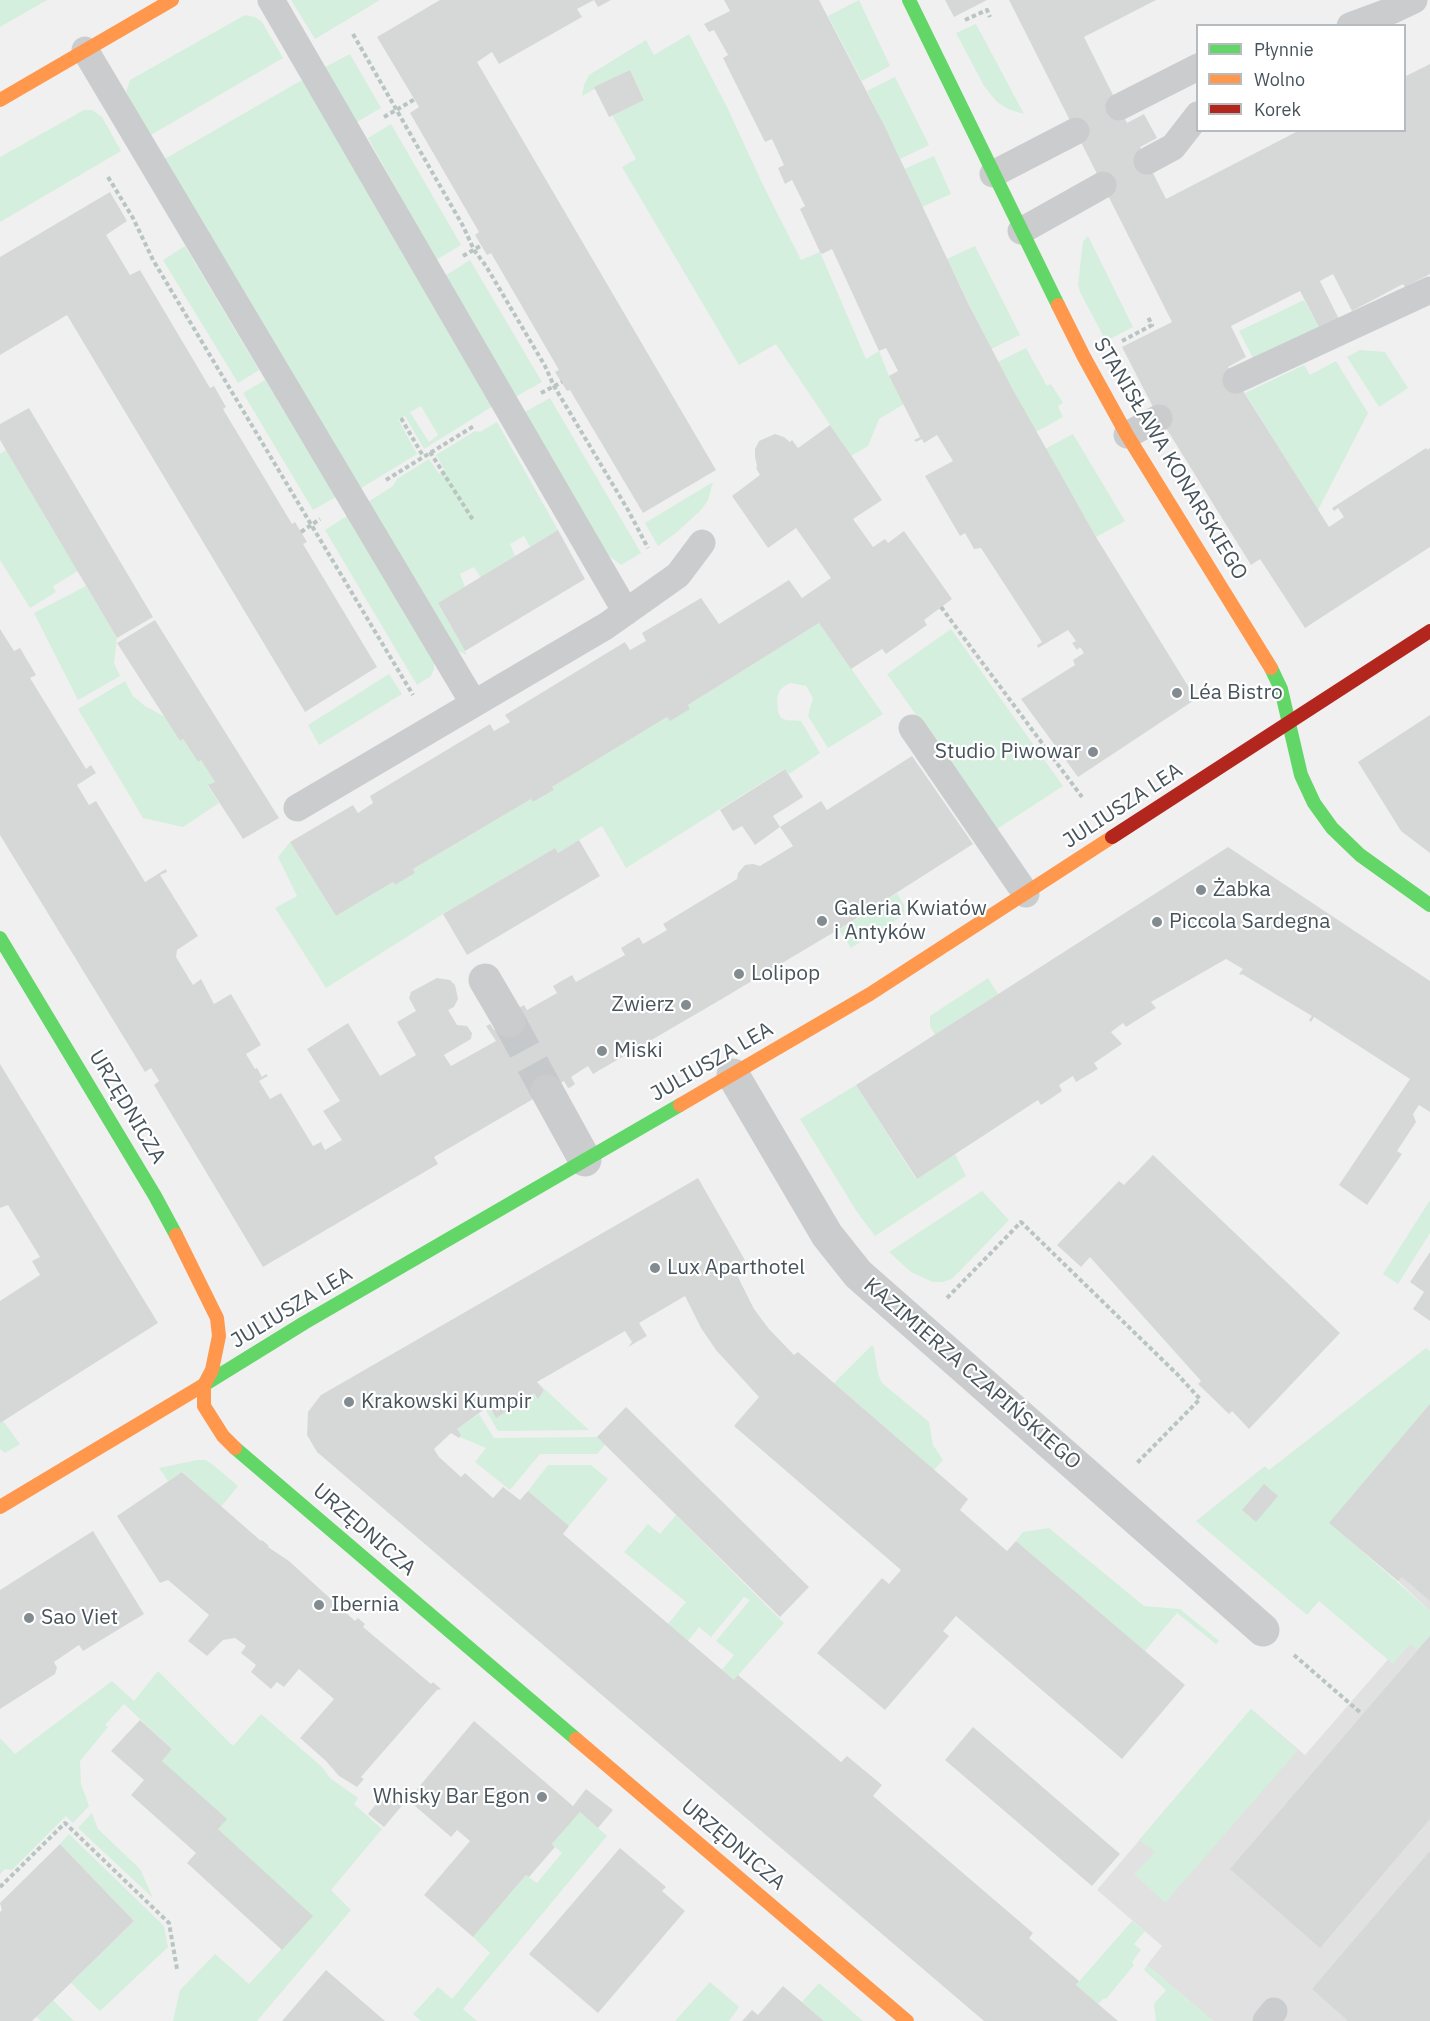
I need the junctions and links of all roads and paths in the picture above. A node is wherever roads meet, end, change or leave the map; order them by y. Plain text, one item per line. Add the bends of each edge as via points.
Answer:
1 (172, 0) edge
2 (271, 0) edge
3 (909, 0) edge
4 (1414, 0) edge
5 (990, 17) dead end
6 (957, 24) dead end
7 (1355, 24) edge
8 (353, 34) dead end
9 (85, 50) junction
10 (1196, 68) edge
11 (0, 100) edge
12 (1119, 107) dead end
13 (1196, 116) edge
14 (1076, 131) dead end
15 (1147, 161) dead end
16 (993, 174) junction
17 (108, 177) dead end
18 (1103, 185) dead end
19 (1022, 231) junction
20 (482, 245) dead end
21 (477, 248) dead end
22 (1430, 290) edge
23 (1148, 317) dead end
24 (1114, 344) dead end
25 (1236, 380) dead end
26 (562, 382) dead end
27 (556, 385) dead end
28 (401, 418) dead end
29 (1159, 418) dead end
30 (478, 424) dead end
31 (1127, 435) junction
32 (430, 452) junction
33 (423, 456) junction
34 (384, 482) dead end
35 (473, 520) dead end
36 (702, 543) dead end
37 (650, 551) dead end
38 (941, 607) dead end
39 (626, 612) junction
40 (1430, 631) edge
41 (410, 690) dead end
42 (474, 704) junction
43 (1289, 722) junction
44 (912, 728) dead end
45 (1082, 797) dead end
46 (297, 808) dead end
47 (1026, 894) junction
48 (1430, 905) edge
49 (0, 938) edge
50 (485, 980) dead end
51 (508, 1021) tunnel mouth
52 (733, 1075) junction
53 (547, 1090) tunnel mouth
54 (585, 1160) junction
55 (947, 1298) dead end
56 (204, 1385) junction
57 (1128, 1472) dead end
58 (0, 1507) edge
59 (1263, 1630) joint
60 (1362, 1714) dead end
61 (0, 1887) edge
62 (177, 1969) dead end
63 (907, 2021) edge

1 - 9 street
2 - 39 lane
3 - 16 street, STANISŁAWA KONARSKIEGO
4 - 7 lane
5 - 6 path via 987,10
8 - 37 path
9 - 11 street
9 - 42 lane
10 - 12 lane
13 - 15 lane via 1173,147
14 - 16 lane
16 - 19 street, STANISŁAWA KONARSKIEGO
17 - 41 path via 153,260
18 - 19 lane
19 - 31 street, STANISŁAWA KONARSKIEGO via 1063,318
20 - 21 path
22 - 25 lane
23 - 24 path via 1152,325
26 - 27 path
28 - 33 path
29 - 31 lane
30 - 32 path
31 - 43 street, STANISŁAWA KONARSKIEGO via 1269,664 1281,689
32 - 33 path
32 - 35 path
33 - 34 path
36 - 39 lane via 678,575
38 - 45 path
39 - 42 lane
40 - 43 street, JULIUSZA LEA
42 - 46 lane
43 - 47 street, JULIUSZA LEA
43 - 48 street, STANISŁAWA KONARSKIEGO via 1301,775 1332,828 1360,855
44 - 47 lane
47 - 52 street, JULIUSZA LEA via 870,994
49 - 56 street, URZĘDNICZA via 155,1196 208,1297 219,1336 212,1370
50 - 51 street
52 - 54 street, JULIUSZA LEA
52 - 59 street, KAZIMIERZA CZAPIŃSKIEGO via 827,1235 858,1274
53 - 54 street
54 - 56 street, JULIUSZA LEA
55 - 57 path via 1021,1222 1200,1399
56 - 58 street, JULIUSZA LEA
56 - 63 street, URZĘDNICZA via 204,1406 210,1418 243,1456
59 - 60 path
61 - 62 path via 65,1823 169,1923

